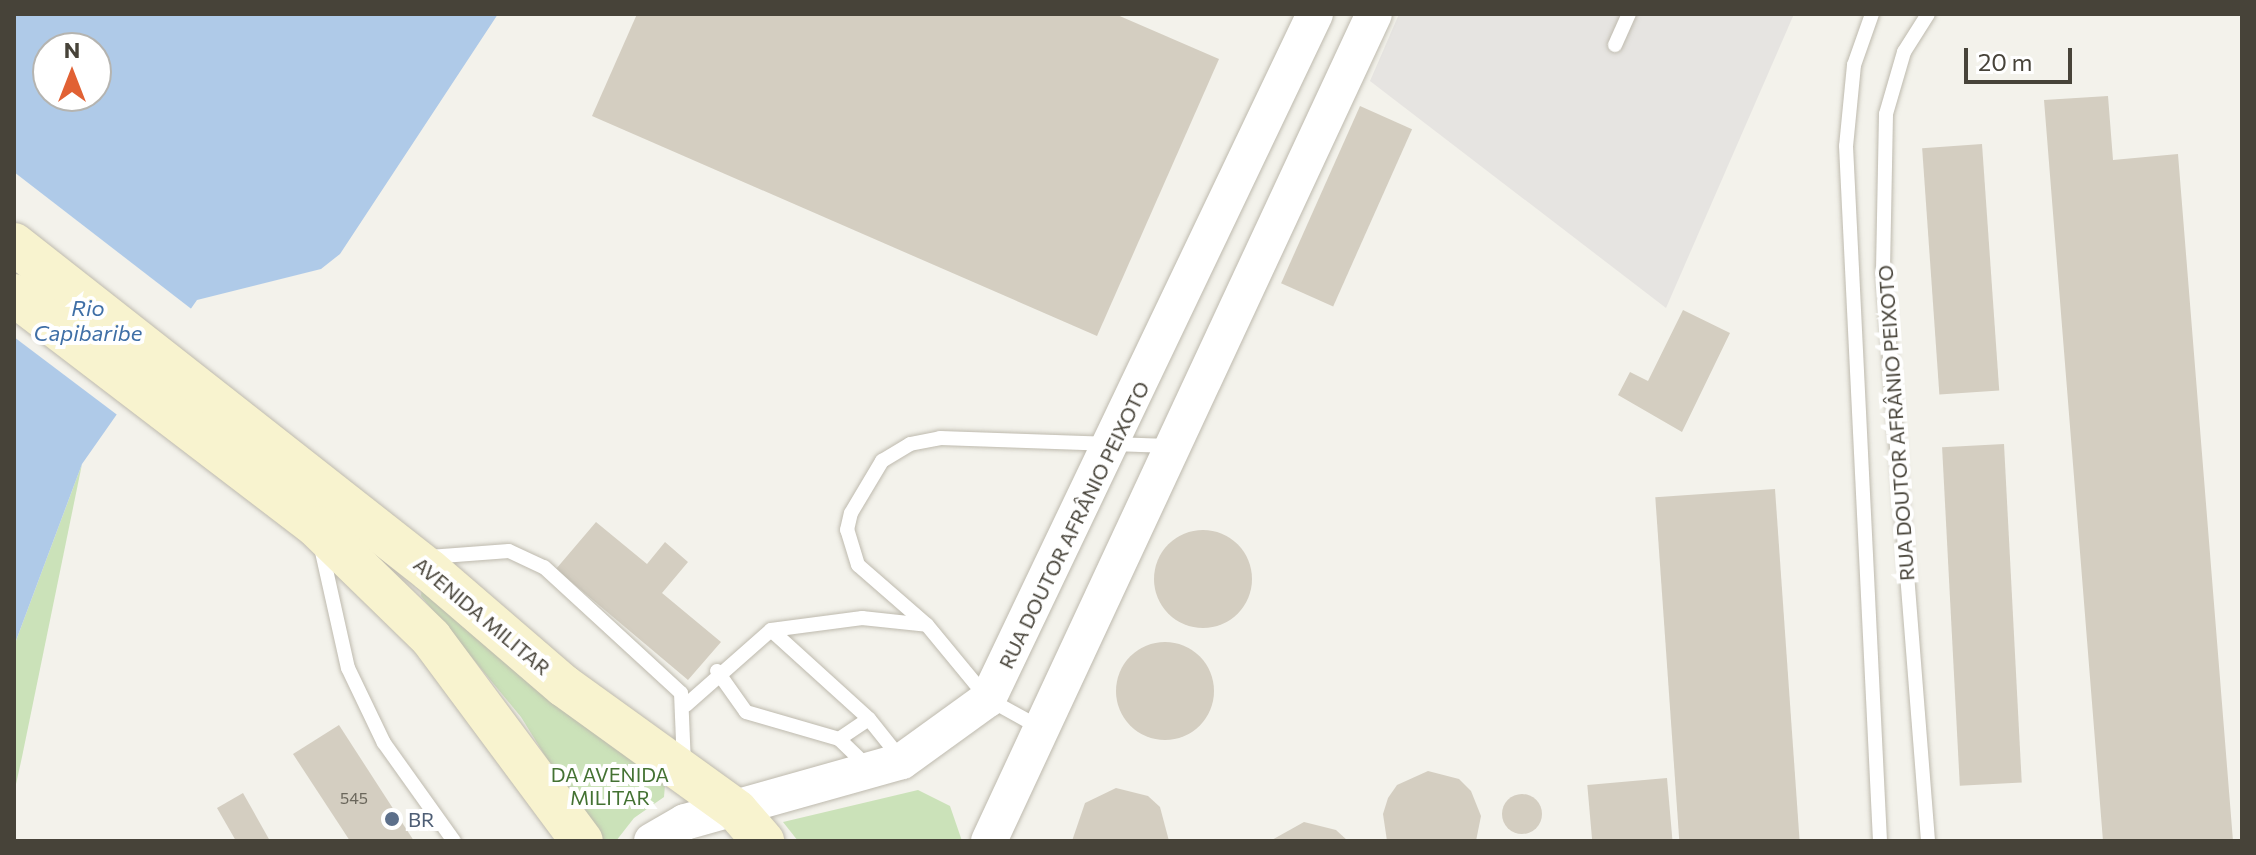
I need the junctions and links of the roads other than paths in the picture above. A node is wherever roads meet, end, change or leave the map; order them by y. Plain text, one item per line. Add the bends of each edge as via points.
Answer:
1 (1315, 14) edge
2 (1374, 14) edge
3 (1629, 14) edge
4 (1872, 14) edge
5 (1928, 14) edge
6 (1615, 45) dead end
7 (14, 244) edge
8 (14, 295) edge
9 (186, 404) junction
10 (1116, 442) junction
11 (1175, 447) junction
12 (317, 527) junction
13 (413, 558) junction
14 (927, 625) junction
15 (771, 630) junction
16 (717, 671) junction
17 (988, 699) junction
18 (686, 705) junction
19 (869, 719) junction
20 (1037, 726) junction
21 (839, 739) junction
22 (888, 767) junction
23 (684, 774) junction
24 (750, 826) edge
25 (454, 841) edge
26 (582, 841) edge
27 (652, 841) edge
28 (989, 841) edge
29 (1880, 841) edge
30 (1928, 841) edge

1 - 10 street, RUA DOUTOR AFRÂNIO PEIXOTO
2 - 11 street
3 - 6 lane
4 - 29 lane, RUA DOUTOR AFRÂNIO PEIXOTO via 1854,65 1846,146
5 - 30 lane, RUA DOUTOR AFRÂNIO PEIXOTO via 1904,52 1886,114 1883,269
7 - 9 main road
8 - 9 main road
9 - 12 main road
9 - 13 main road, AVENIDA MILITAR
10 - 11 lane
10 - 14 lane via 940,438 892,451 851,513 850,552
10 - 17 street, RUA DOUTOR AFRÂNIO PEIXOTO
11 - 20 street
12 - 25 lane via 348,668 384,743
12 - 26 main road via 431,638
13 - 18 lane via 495,551 525,556 667,678
13 - 23 main road, AVENIDA MILITAR via 564,686
14 - 15 lane via 862,618
14 - 17 lane
15 - 16 lane
15 - 19 lane
16 - 18 lane
16 - 21 lane via 746,712
17 - 20 lane
17 - 22 street, RUA DOUTOR AFRÂNIO PEIXOTO
18 - 23 lane
19 - 21 lane
19 - 22 lane
20 - 28 street
21 - 22 lane
22 - 24 street, RUA DOUTOR AFRÂNIO PEIXOTO
23 - 24 main road, AVENIDA MILITAR
24 - 27 street, RUA DOUTOR AFRÂNIO PEIXOTO via 685,822

